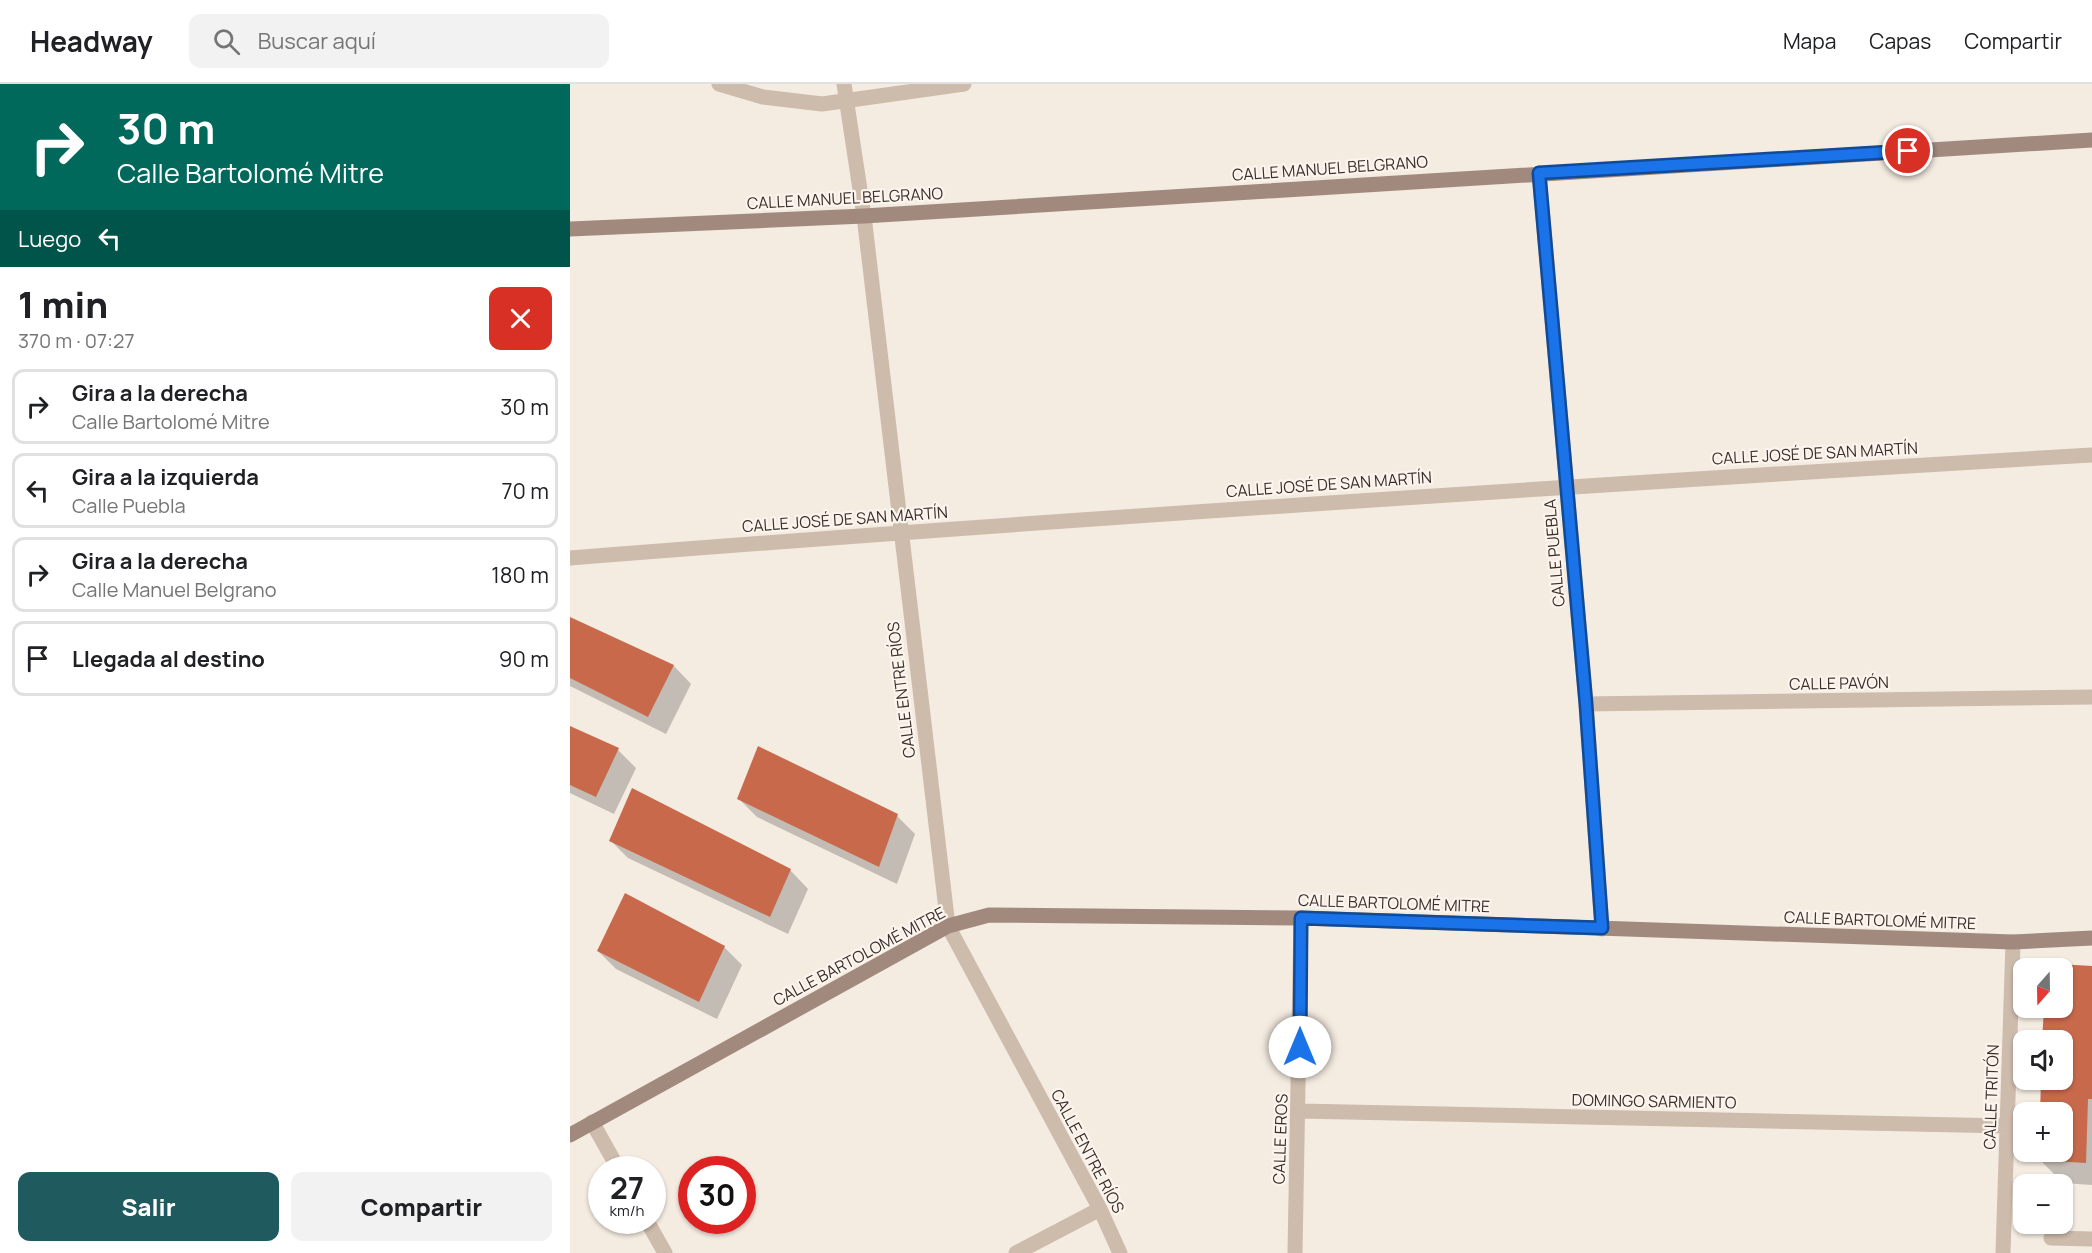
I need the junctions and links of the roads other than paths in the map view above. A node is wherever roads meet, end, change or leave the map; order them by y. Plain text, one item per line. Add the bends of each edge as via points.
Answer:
1 (719, 84) edge
2 (844, 84) edge
3 (964, 84) edge
4 (845, 100) junction
5 (2092, 140) edge
6 (1539, 173) junction
7 (864, 216) junction
8 (570, 229) edge
9 (2092, 455) edge
10 (1565, 486) junction
11 (900, 532) junction
12 (570, 558) edge
13 (2092, 697) edge
14 (1586, 704) junction
15 (1301, 918) junction
16 (948, 926) junction
17 (1602, 928) junction
18 (2092, 938) edge
19 (2013, 942) junction
20 (1299, 1111) junction
21 (592, 1122) junction
22 (2008, 1126) junction
23 (570, 1135) edge
24 (611, 1156) edge
25 (1100, 1209) junction
26 (654, 1234) edge
27 (2051, 1238) dead end
28 (2092, 1239) edge
29 (665, 1253) edge
30 (1016, 1253) edge
31 (1120, 1253) edge
32 (1295, 1253) edge
33 (2003, 1253) edge

1 - 4 street via 763,97 822,104
2 - 4 street, CALLE ENTRE RÍOS
3 - 4 street
4 - 7 street, CALLE ENTRE RÍOS
5 - 6 street, CALLE MANUEL BELGRANO
6 - 7 street, CALLE MANUEL BELGRANO
6 - 10 street, CALLE PUEBLA
7 - 8 street, CALLE MANUEL BELGRANO
7 - 11 street, CALLE ENTRE RÍOS
9 - 10 street, CALLE JOSÉ DE SAN MARTÍN
10 - 11 street, CALLE JOSÉ DE SAN MARTÍN
10 - 14 street, CALLE PUEBLA
11 - 12 street, CALLE JOSÉ DE SAN MARTÍN
11 - 16 street, CALLE ENTRE RÍOS
13 - 14 street, CALLE PAVÓN
14 - 17 street, CALLE PUEBLA
15 - 16 street, CALLE BARTOLOMÉ MITRE via 989,915
15 - 17 street, CALLE BARTOLOMÉ MITRE
15 - 20 street, CALLE EROS
16 - 21 street, CALLE BARTOLOMÉ MITRE
16 - 25 street, CALLE ENTRE RÍOS
17 - 19 street, CALLE BARTOLOMÉ MITRE
18 - 19 street, CALLE BARTOLOMÉ MITRE
19 - 22 street, CALLE TRITÓN
20 - 22 street, DOMINGO SARMIENTO
20 - 32 street, CALLE EROS
21 - 23 street, CALLE BARTOLOMÉ MITRE
21 - 24 street
22 - 33 street, CALLE TRITÓN
25 - 30 street
25 - 31 street, CALLE ENTRE RÍOS
26 - 29 street
27 - 28 street

